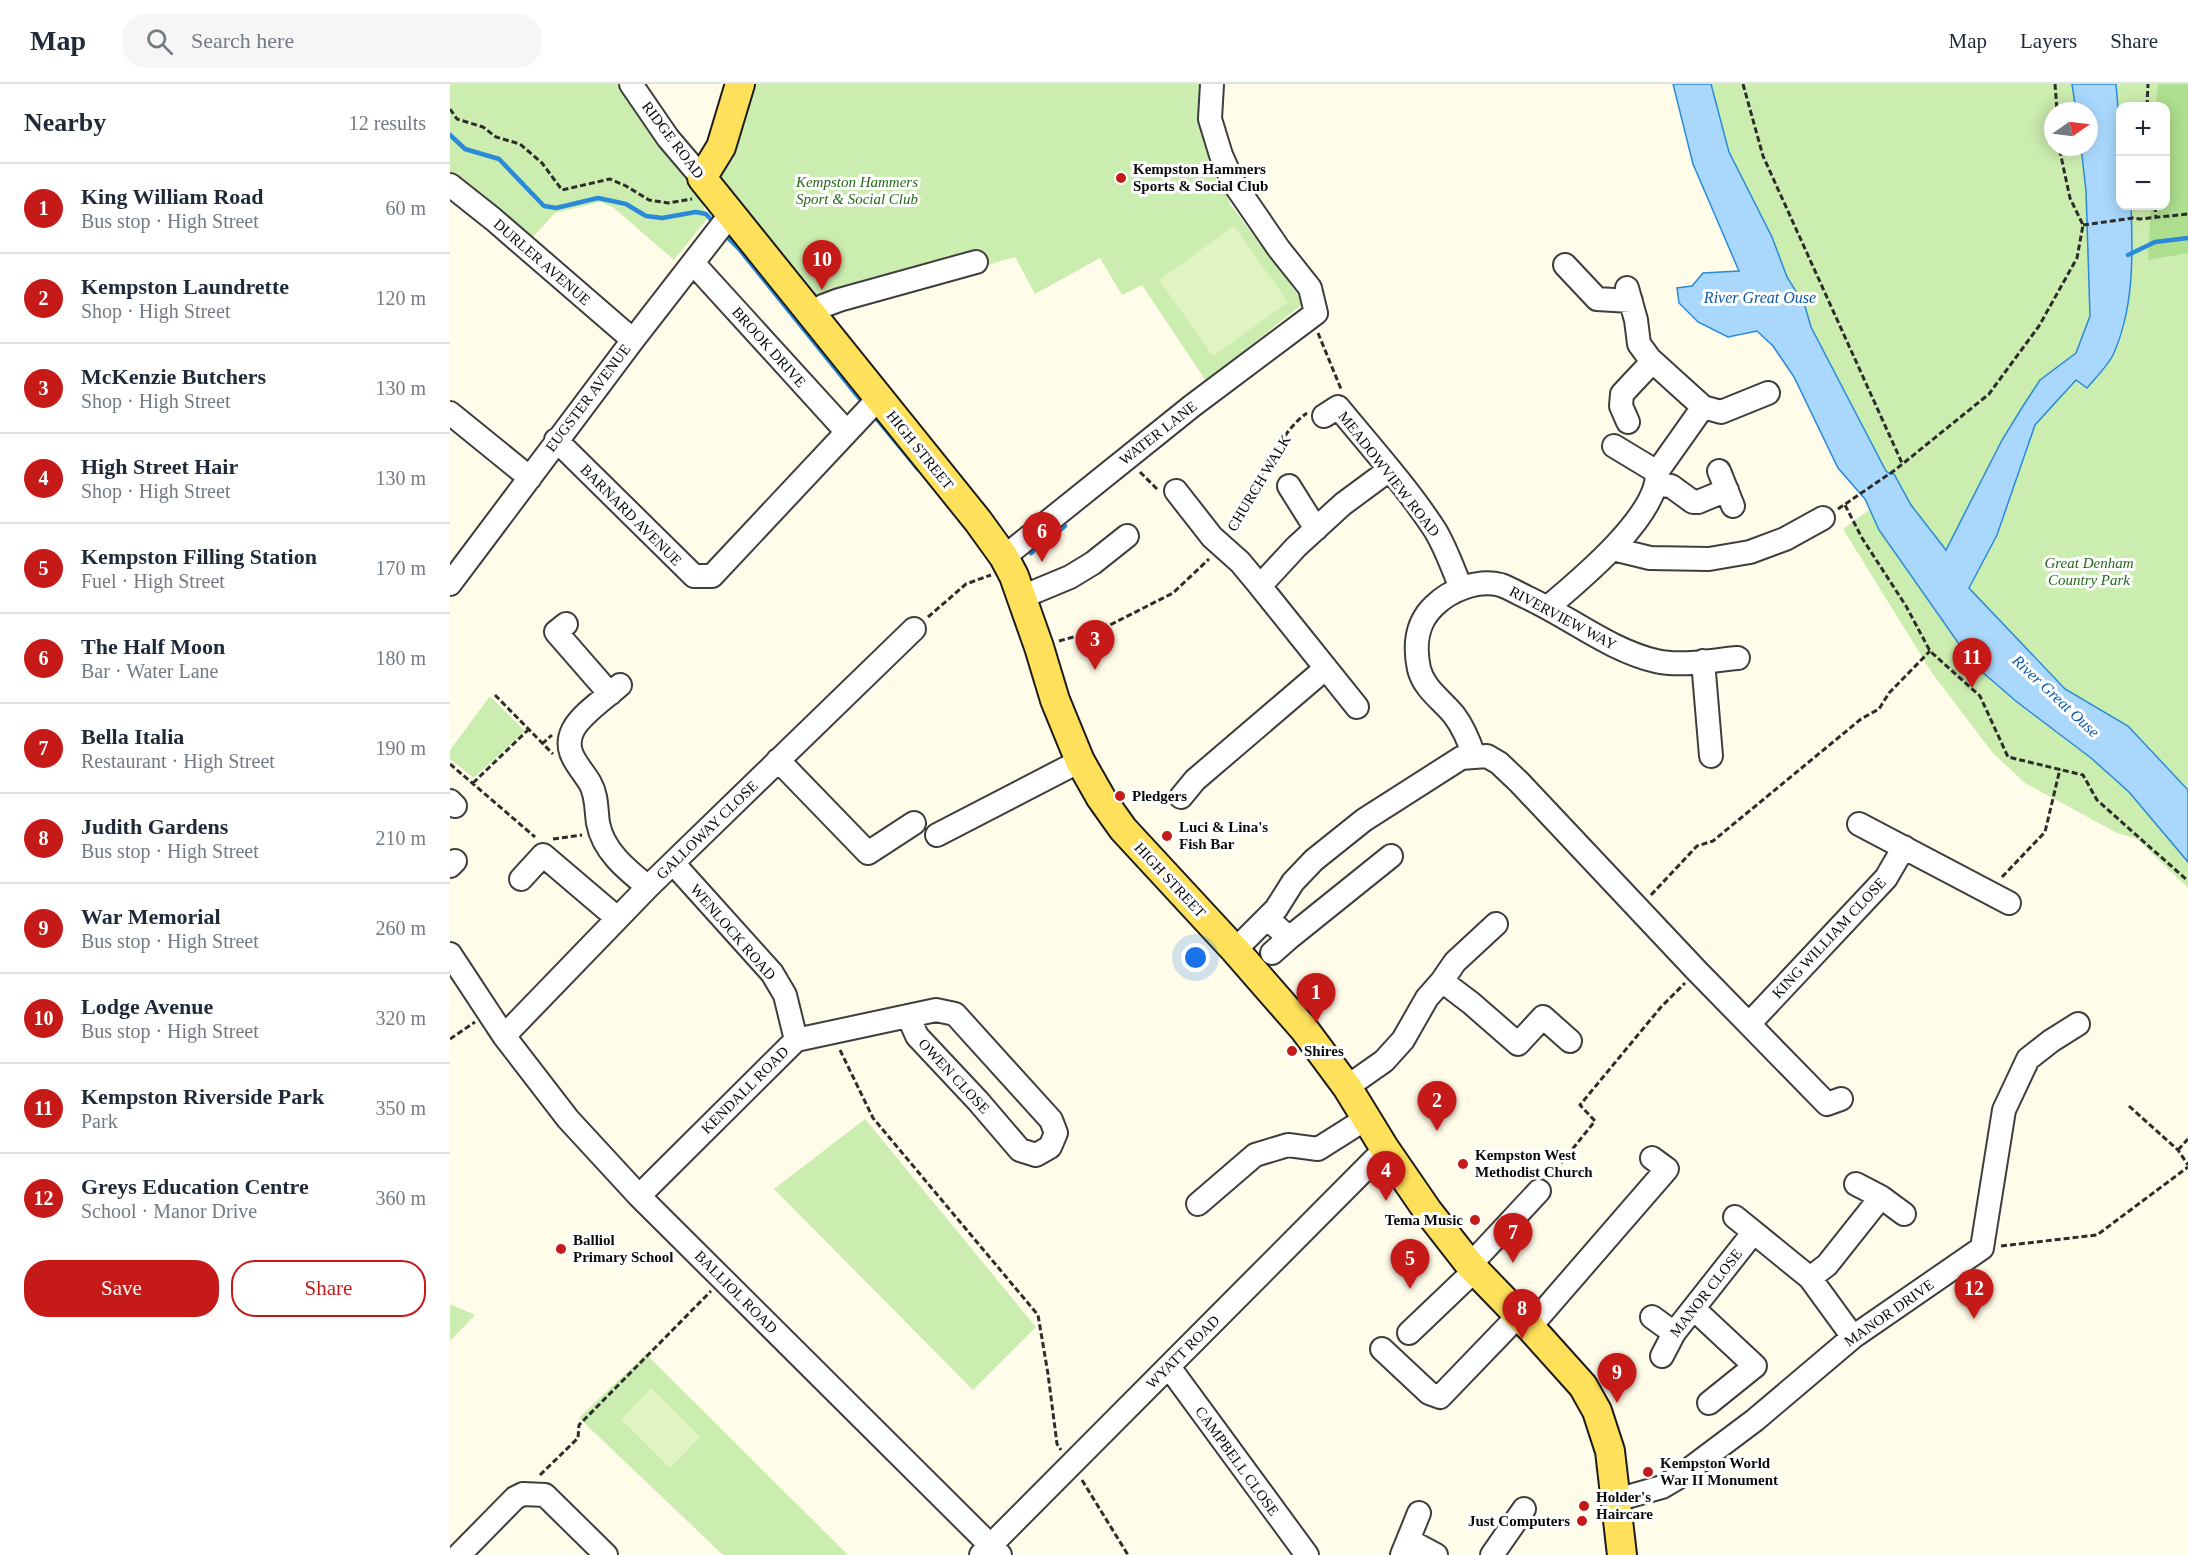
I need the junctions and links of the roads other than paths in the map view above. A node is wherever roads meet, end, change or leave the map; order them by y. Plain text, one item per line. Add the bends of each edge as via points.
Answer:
1 (631, 84) edge
2 (740, 84) edge
3 (1212, 84) edge
4 (450, 185) edge
5 (717, 210) junction
6 (976, 262) dead end
7 (693, 263) junction
8 (1565, 265) dead end
9 (812, 317) junction
10 (633, 339) junction
11 (1652, 362) junction
12 (1768, 393) dead end
13 (872, 406) junction
14 (1703, 407) junction
15 (1320, 411) road end
16 (450, 413) edge
17 (1628, 422) dead end
18 (846, 431) junction
19 (556, 440) junction
20 (1614, 446) dead end
21 (1389, 470) junction
22 (530, 478) junction
23 (1657, 478) junction
24 (1289, 486) dead end
25 (1726, 489) dead end
26 (1176, 491) dead end
27 (1823, 518) dead end
28 (1316, 529) junction
29 (1127, 536) dead end
30 (1613, 549) junction
31 (1013, 577) junction
32 (450, 584) edge
33 (1260, 586) junction
34 (1461, 588) junction
35 (1548, 607) junction
36 (566, 624) dead end
37 (914, 628) road end
38 (1738, 658) dead end
39 (1703, 661) junction
40 (1326, 668) junction
41 (1357, 707) dead end
42 (1474, 756) junction
43 (1711, 756) dead end
44 (778, 760) junction
45 (1080, 761) junction
46 (1181, 797) dead end
47 (914, 823) dead end
48 (1874, 824) dead end
49 (937, 835) dead end
50 (1904, 847) junction
51 (1391, 856) dead end
52 (673, 863) junction
53 (521, 879) dead end
54 (648, 887) junction
55 (2009, 903) dead end
56 (617, 918) junction
57 (1267, 918) junction
58 (1496, 924) dead end
59 (1235, 950) junction
60 (450, 954) edge
61 (1442, 981) junction
62 (908, 1016) junction
63 (1749, 1024) junction
64 (2078, 1024) dead end
65 (504, 1036) junction
66 (796, 1040) junction
67 (1570, 1041) dead end
68 (1347, 1087) junction
69 (1841, 1099) dead end
70 (1366, 1118) junction
71 (1385, 1149) junction
72 (1652, 1158) dead end
73 (1856, 1184) dead end
74 (1539, 1191) road end
75 (639, 1196) junction
76 (1881, 1197) junction
77 (1198, 1204) dead end
78 (1904, 1214) dead end
79 (1735, 1217) dead end
80 (1753, 1233) junction
81 (1472, 1268) junction
82 (1810, 1278) junction
83 (1694, 1310) junction
84 (1652, 1317) dead end
85 (1524, 1321) junction
86 (1409, 1333) dead end
87 (1674, 1333) junction
88 (1853, 1337) junction
89 (1382, 1349) dead end
90 (1662, 1356) dead end
91 (1169, 1367) junction
92 (1709, 1403) dead end
93 (1616, 1500) junction
94 (1524, 1509) dead end
95 (1419, 1513) dead end
96 (1405, 1548) edge
97 (990, 1552) edge
98 (459, 1555) edge
99 (606, 1555) edge
100 (1307, 1555) edge
101 (1436, 1555) edge
102 (1492, 1555) edge
103 (1622, 1555) edge

1 - 5 street, RIDGE ROAD
2 - 5 main road via 721,147
3 - 31 street, WATER LANE via 1210,119 1233,182 1310,288 1316,313 1192,406
4 - 10 street, DURLER AVENUE
5 - 7 street, EUGSTER AVENUE
5 - 9 main road, HIGH STREET
6 - 9 street via 839,300 823,306
7 - 10 street, EUGSTER AVENUE
7 - 18 street, BROOK DRIVE
8 - 11 street via 1597,299 1629,294 1642,350
9 - 13 main road, HIGH STREET
10 - 19 street, EUGSTER AVENUE
11 - 14 street
11 - 17 street via 1622,394 1621,406
12 - 14 street via 1721,412
13 - 18 street
13 - 31 main road, HIGH STREET via 978,521
14 - 23 street
15 - 21 street, MEADOWVIEW ROAD via 1338,406
16 - 22 street
18 - 19 street, BARNARD AVENUE via 712,576 694,576
19 - 22 street, EUGSTER AVENUE
20 - 23 street
21 - 28 street
21 - 34 street, MEADOWVIEW ROAD via 1435,530
22 - 32 street, EUGSTER AVENUE
23 - 25 street via 1693,502
23 - 30 street via 1629,532
24 - 28 street
26 - 33 street via 1212,537
27 - 30 street via 1750,552 1709,559 1650,558
28 - 33 street
29 - 31 street via 1070,577
30 - 35 street
31 - 45 main road, HIGH STREET
33 - 40 street
34 - 35 street, RIVERVIEW WAY via 1500,585
34 - 42 street, RIVERVIEW WAY via 1425,614 1417,632 1416,652 1420,672 1467,734
35 - 39 street, RIVERVIEW WAY via 1627,652 1658,662
36 - 54 street via 556,632 615,690 573,729 572,759 596,797 600,832 610,850
37 - 44 street, GALLOWAY CLOSE
38 - 39 street, RIVERVIEW WAY
39 - 43 street
40 - 41 street
40 - 46 street via 1195,780
42 - 57 street via 1461,758 1364,820 1314,860
42 - 63 street via 1487,756 1499,763
44 - 47 street via 868,853
44 - 52 street, GALLOWAY CLOSE
45 - 49 street via 957,815
45 - 59 main road, HIGH STREET via 1123,829
48 - 50 street
50 - 55 street via 1985,898
50 - 63 street, KING WILLIAM CLOSE via 1886,878
51 - 57 street via 1280,945
52 - 54 street, GALLOWAY CLOSE
52 - 66 street, WENLOCK ROAD via 772,973 785,995
53 - 56 street via 543,855
54 - 56 street, GALLOWAY CLOSE
56 - 65 street, GALLOWAY CLOSE
57 - 59 street
58 - 61 street via 1455,962
59 - 68 main road, HIGH STREET via 1304,1029
60 - 65 street, BALLIOL ROAD
61 - 67 street via 1518,1044 1543,1017
61 - 68 street via 1427,998 1403,1040 1384,1061
62 - 62 street, OWEN CLOSE via 936,1010 955,1014 1052,1120 1056,1133 1050,1147 1036,1155 1020,1150 917,1036
62 - 66 street, KENDALL ROAD
63 - 69 street via 1827,1104
64 - 88 street, MANOR DRIVE via 2028,1059 2004,1110 1982,1248
65 - 75 street, BALLIOL ROAD via 568,1119
66 - 75 street, KENDALL ROAD
68 - 70 main road, HIGH STREET
70 - 71 main road, HIGH STREET
70 - 77 street via 1318,1149 1281,1142 1255,1155
71 - 81 main road, HIGH STREET
71 - 91 street, WYATT ROAD
72 - 85 street via 1667,1169 1599,1231
73 - 76 street
74 - 81 street
75 - 97 street, BALLIOL ROAD
76 - 78 street
76 - 82 street via 1827,1265
79 - 80 street
80 - 82 street
80 - 83 street, MANOR CLOSE
81 - 85 main road, HIGH STREET
81 - 86 street
82 - 88 street
83 - 87 street, MANOR CLOSE
83 - 92 street via 1755,1366
84 - 87 street
85 - 89 street via 1440,1396 1429,1393
85 - 93 main road, HIGH STREET via 1583,1386 1597,1411 1610,1451
87 - 90 street, MANOR CLOSE
88 - 93 street, MANOR DRIVE via 1755,1420 1679,1477 1662,1487
91 - 97 street, WYATT ROAD
91 - 100 street, CAMPBELL CLOSE
93 - 103 main road, HIGH STREET
94 - 102 street
95 - 96 street
96 - 101 street
98 - 99 street via 523,1494 545,1495

